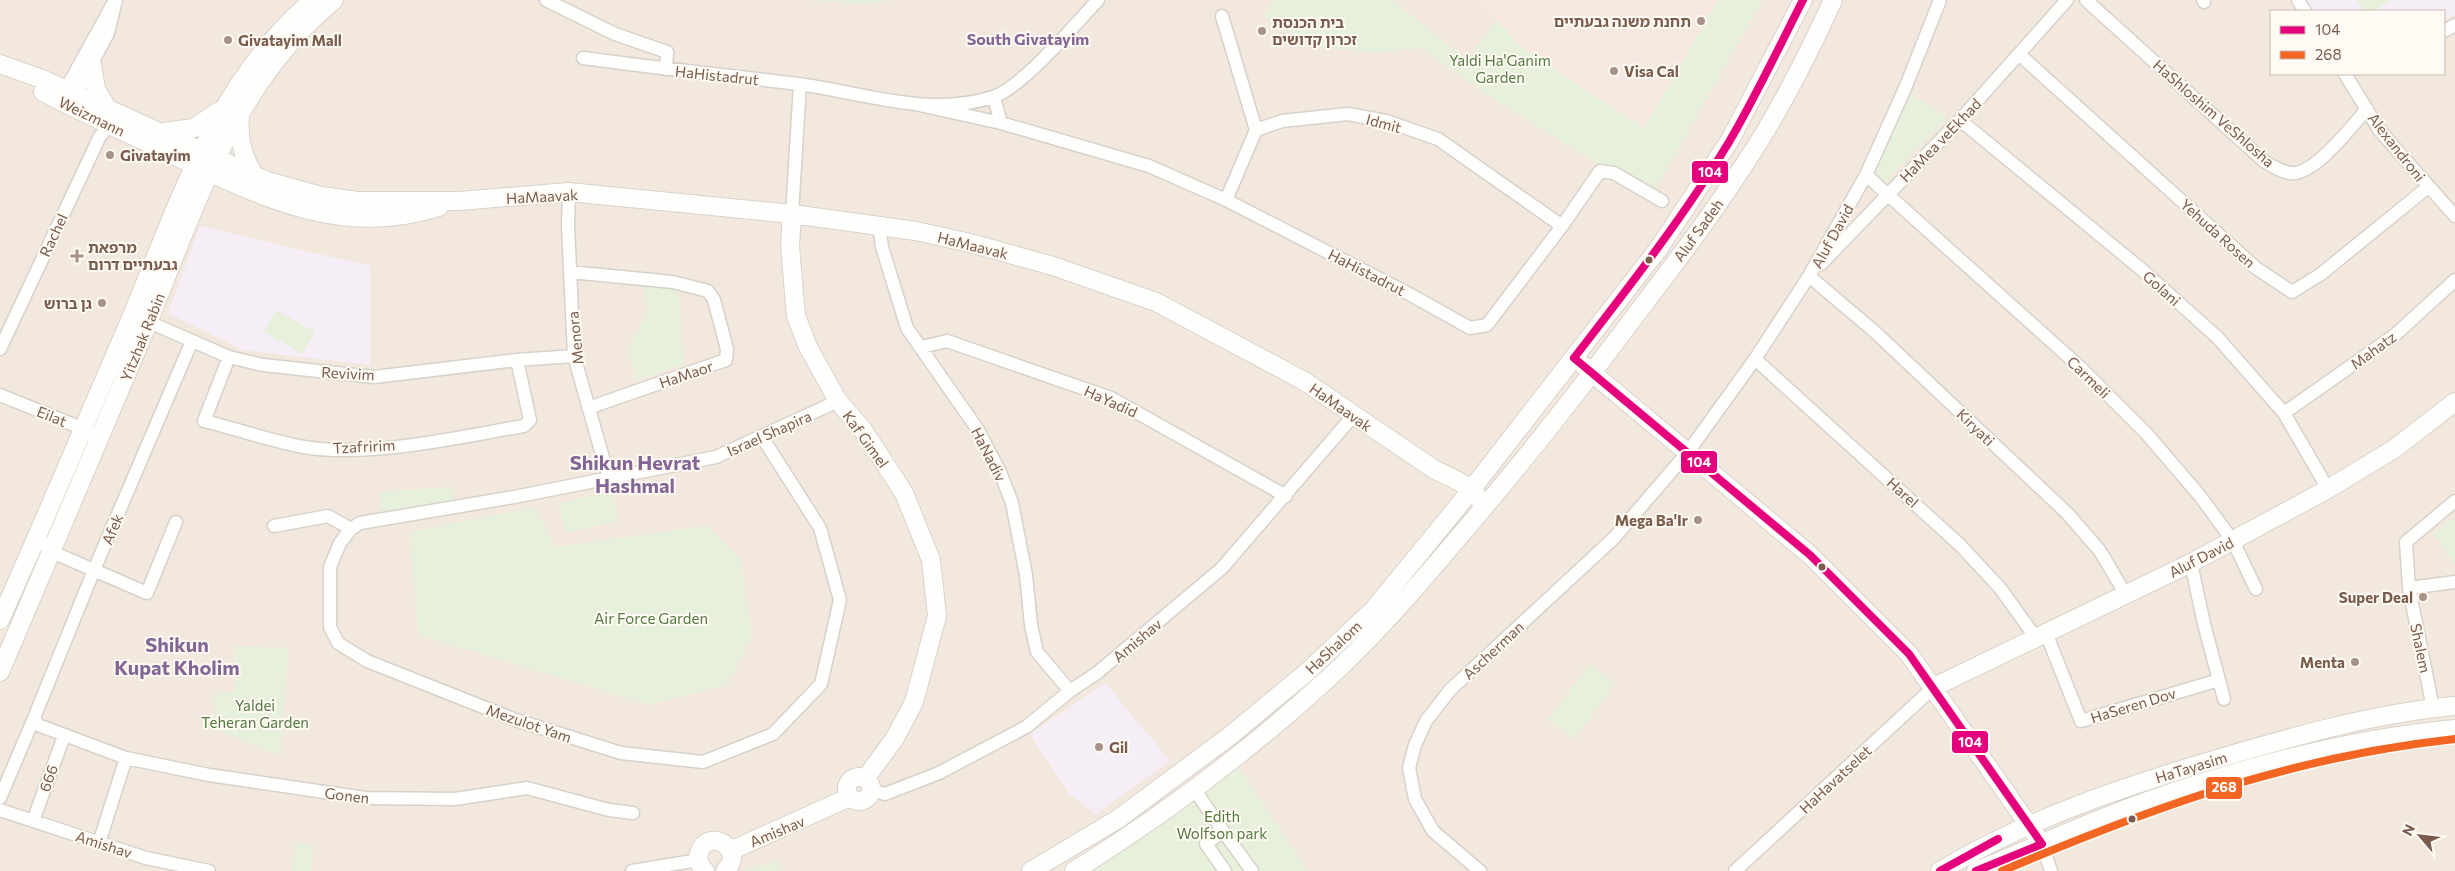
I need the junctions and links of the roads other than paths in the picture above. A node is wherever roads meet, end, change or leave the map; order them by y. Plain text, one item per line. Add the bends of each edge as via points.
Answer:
1 (115, 0) edge
2 (313, 0) edge
3 (334, 0) edge
4 (546, 0) edge
5 (1098, 0) edge
6 (1803, 0) edge
7 (1833, 0) edge
8 (1940, 0) edge
9 (2067, 0) edge
10 (2086, 0) edge
11 (1222, 16) dead end
12 (2020, 55) junction
13 (583, 58) dead end
14 (92, 65) junction
15 (3, 66) edge
16 (666, 69) junction
17 (2350, 75) edge
18 (800, 84) junction
19 (69, 96) junction
20 (987, 98) junction
21 (236, 103) junction
22 (915, 104) junction
23 (106, 108) junction
24 (2367, 109) junction
25 (986, 120) junction
26 (1960, 120) junction
27 (1001, 123) junction
28 (111, 125) junction
29 (1256, 130) junction
30 (164, 132) junction
31 (205, 161) junction
32 (1866, 175) junction
33 (255, 176) junction
34 (2428, 186) junction
35 (569, 192) junction
36 (1888, 194) junction
37 (1226, 200) junction
38 (1662, 201) dead end
39 (459, 202) junction
40 (792, 214) junction
41 (2455, 216) edge
42 (879, 225) junction
43 (1562, 226) junction
44 (570, 272) junction
45 (1809, 276) junction
46 (2455, 280) edge
47 (130, 321) junction
48 (149, 321) junction
49 (192, 341) junction
50 (922, 347) junction
51 (0, 349) edge
52 (574, 356) junction
53 (229, 357) junction
54 (1574, 358) junction
55 (1755, 359) junction
56 (517, 360) junction
57 (1592, 373) junction
58 (0, 395) edge
59 (838, 401) junction
60 (2455, 402) edge
61 (588, 408) junction
62 (2284, 413) junction
63 (1352, 416) junction
64 (84, 429) junction
65 (762, 437) junction
66 (97, 445) junction
67 (1688, 452) junction
68 (609, 479) junction
69 (2328, 489) junction
70 (1468, 494) junction
71 (1286, 496) junction
72 (2455, 501) edge
73 (1484, 508) junction
74 (176, 522) dead end
75 (274, 526) dead end
76 (350, 529) junction
77 (39, 534) junction
78 (2233, 541) junction
79 (52, 552) junction
80 (2191, 563) junction
81 (94, 570) junction
82 (2455, 582) edge
83 (2409, 588) junction
84 (2256, 589) dead end
85 (2126, 595) junction
86 (0, 620) edge
87 (2041, 635) junction
88 (0, 672) edge
89 (2219, 680) junction
90 (1934, 687) junction
91 (1070, 691) junction
92 (2224, 699) dead end
93 (2455, 706) edge
94 (2433, 708) junction
95 (34, 718) junction
96 (2455, 729) edge
97 (64, 736) junction
98 (126, 758) junction
99 (868, 784) junction
100 (1194, 789) junction
101 (0, 798) edge
102 (0, 810) edge
103 (633, 813) dead end
104 (33, 821) junction
105 (2030, 824) junction
106 (1223, 831) junction
107 (99, 843) junction
108 (2042, 844) junction
109 (730, 851) junction
110 (702, 866) edge
111 (638, 870) edge
112 (209, 871) edge
113 (725, 871) edge
114 (1032, 871) edge
115 (1074, 871) edge
116 (1225, 871) edge
117 (1252, 871) edge
118 (1480, 871) edge
119 (1735, 871) edge
120 (1940, 871) edge
121 (1976, 871) edge
122 (2051, 871) edge

1 - 14 street via 108,33
1 - 19 street
2 - 21 main road, Yitzhak Rabin via 245,75
3 - 21 main road, Yitzhak Rabin via 310,19 254,88
4 - 16 street, HaHistadrut via 615,34 668,52
5 - 20 street via 1040,61 1013,84
6 - 54 main road, Aluf Sadeh via 1730,140 1697,192 1659,248
7 - 57 main road, Aluf Sadeh via 1809,54 1744,166
8 - 32 street, Aluf David
9 - 12 street, HaMea veEkhad
10 - 24 street, HaShloshim VeShlosha via 2265,162 2280,170 2292,174 2310,168
11 - 29 street
12 - 26 street, HaMea veEkhad
12 - 34 street, Yehuda Rosen via 2256,268 2292,292 2321,274
13 - 16 street
14 - 19 street
14 - 23 main road via 96,89
15 - 19 main road, Weizmann via 24,81
16 - 18 street, HaHistadrut
17 - 24 street, Alexandroni
18 - 22 street, HaHistadrut
18 - 40 street, Kaf Gimel
19 - 23 main road, Weizmann
19 - 28 main road, Weizmann
20 - 22 street, HaHistadrut via 960,103
20 - 25 street
20 - 27 street
21 - 30 main road via 200,126
21 - 31 main road, Yitzhak Rabin
21 - 33 main road via 241,145
22 - 25 street, HaHistadrut
23 - 30 main road, Weizmann
24 - 34 street, Alexandroni via 2380,130
25 - 27 street, HaHistadrut
26 - 36 street, HaMea veEkhad
26 - 62 street, Golani via 2141,269 2217,337
27 - 37 street, HaHistadrut via 1149,166
28 - 31 main road, Weizmann
28 - 51 street, Rachel via 100,136
29 - 37 street
29 - 43 street, Idmit via 1282,121 1348,114 1386,121 1438,140
30 - 31 main road, Weizmann
31 - 33 main road, HaMaavak
31 - 39 main road, HaMaavak via 281,202 312,211 356,218 400,218
31 - 47 main road, Yitzhak Rabin
31 - 48 main road, Yitzhak Rabin
32 - 36 street, Carmeli
32 - 45 street, Aluf David
33 - 39 main road, HaMaavak via 294,190 349,200
34 - 41 street, Alexandroni
35 - 39 main road, HaMaavak
35 - 40 main road, HaMaavak
35 - 44 street, Menora
36 - 45 street, HaMea veEkhad
36 - 78 street, Carmeli via 2081,368 2146,433 2200,496
37 - 43 street, HaHistadrut via 1470,328 1487,325
38 - 43 street, HaHistadrut via 1614,173 1600,171
40 - 42 main road, HaMaavak
40 - 59 main road, Kaf Gimel via 790,246 796,316 808,347
42 - 50 street, HaNadiv via 882,247 907,328
42 - 63 main road, HaMaavak via 979,245 1053,266 1156,302 1304,381
44 - 52 street, Menora
44 - 61 street, HaMaor via 673,282 708,292 714,300 727,349 726,360
45 - 55 street, Aluf David
45 - 85 street, Kiryati via 1876,332 2067,513 2100,551
46 - 62 street, Mahatz via 2394,335
47 - 48 street, Revivim
47 - 64 main road, Yitzhak Rabin
48 - 49 street, Revivim
48 - 66 main road, Yitzhak Rabin
49 - 53 street, Revivim
49 - 81 street, Afek
50 - 71 street, HaYadid via 947,341 1111,398
50 - 91 street, HaNadiv via 978,430 1000,472 1012,503 1037,652
52 - 56 street, Revivim
52 - 61 street, Menora
53 - 56 street, Revivim via 263,365 374,377
53 - 56 street, Tzafririm via 204,421 305,447 353,450 524,426 530,420
54 - 57 main road
54 - 70 main road, HaShalom
55 - 67 street, Aluf David
55 - 87 street, Harel via 1960,545
57 - 67 main road
57 - 73 main road, HaShalom
58 - 64 street, Eilat
59 - 65 street, Israel Shapira
59 - 99 main road, Kaf Gimel via 863,430 904,493 931,560 938,616 914,702
60 - 69 main road, Aluf David via 2394,449
61 - 68 street, Menora
62 - 69 street, Golani
63 - 70 main road, HaMaavak via 1435,470 1455,479
63 - 71 street, Amishav
64 - 66 street, Eilat
64 - 77 main road, Yitzhak Rabin
65 - 68 street, Israel Shapira via 716,457
65 - 76 street, Mezulot Yam via 820,528 840,600 821,684 773,734 703,762 621,753 516,720 367,661 338,643 330,627 330,567
66 - 79 main road, Yitzhak Rabin
67 - 90 main road via 1810,555 1908,654
67 - 118 street, Ascherman via 1614,538 1450,690 1426,721 1409,768 1415,799 1433,831
68 - 76 street via 360,523
69 - 78 main road, Aluf David
70 - 73 main road, HaMaavak via 1480,497
70 - 114 main road, HaShalom via 1374,609 1307,672 1231,735 1118,819
71 - 91 street, Amishav via 1222,568 1097,673
72 - 83 street, Shalem via 2406,542
73 - 100 main road, HaShalom via 1411,594 1323,683 1234,760
74 - 81 street via 147,594
75 - 76 street via 328,516
77 - 79 street via 43,544
77 - 86 main road, Yitzhak Rabin
78 - 80 main road, Aluf David
78 - 84 street, Carmeli
79 - 81 street
79 - 88 main road, Yitzhak Rabin
80 - 85 main road, Aluf David
80 - 89 street
81 - 95 street, Afek
82 - 83 street
83 - 94 street, Shalem
85 - 87 main road, Aluf David
87 - 89 street, HaSeren Dov via 2080,721
87 - 90 main road, Aluf David
89 - 92 street
90 - 105 main road
90 - 119 street, HaHavatselet
91 - 99 street, Amishav via 1026,727 938,773 885,794
93 - 94 main road, HaTayasim
94 - 105 main road, HaTayasim via 2265,745 2148,780
95 - 97 street via 38,725
95 - 101 street, Afek
96 - 108 main road, HaTayasim via 2342,746 2272,763 2155,798
97 - 98 street, Gonen
97 - 104 street, 666
98 - 103 street, Gonen via 209,775 365,798 455,799 527,788 609,810
98 - 107 street
99 - 109 main road, Amishav via 856,778 849,783 850,797
100 - 106 street
100 - 115 main road, HaShalom
102 - 104 street, Amishav
104 - 107 street, Amishav
105 - 108 main road
105 - 120 main road, HaTayasim
106 - 116 street via 1206,844
106 - 117 street
107 - 112 street, Amishav via 146,858
108 - 121 main road, HaTayasim
108 - 122 street
109 - 110 main road via 720,842 709,842 700,850
109 - 113 main road via 731,864
110 - 111 street

